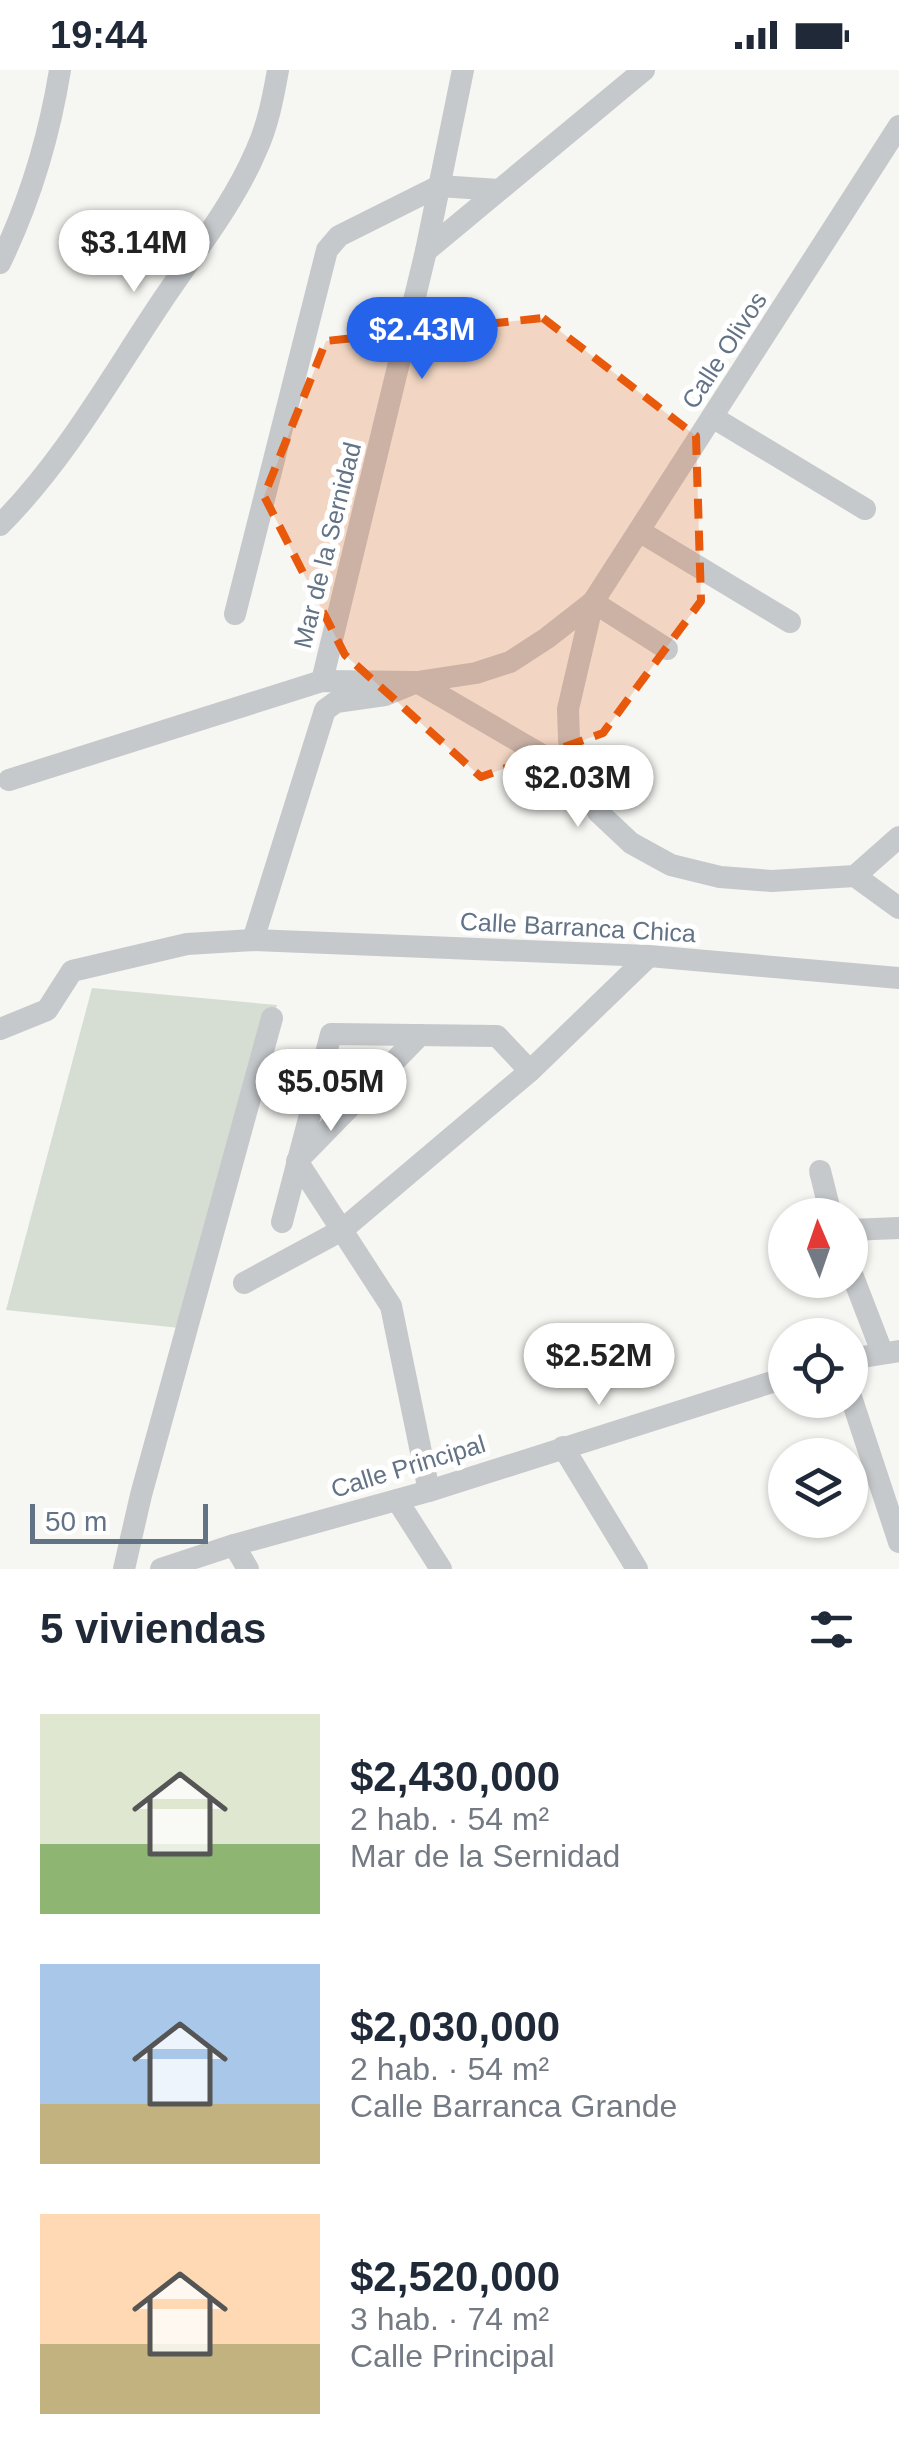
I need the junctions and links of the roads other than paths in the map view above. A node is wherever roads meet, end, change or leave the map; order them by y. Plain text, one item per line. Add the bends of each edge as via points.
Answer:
1 (60, 70) edge
2 (278, 70) edge
3 (463, 70) edge
4 (644, 70) edge
5 (899, 126) edge
6 (440, 186) junction
7 (499, 190) junction
8 (426, 251) junction
9 (0, 263) edge
10 (714, 418) junction
11 (865, 509) dead end
12 (0, 525) edge
13 (639, 531) junction
14 (593, 602) junction
15 (235, 614) dead end
16 (790, 622) dead end
17 (667, 649) dead end
18 (322, 681) junction
19 (417, 682) junction
20 (578, 776) junction
21 (9, 780) dead end
22 (899, 836) edge
23 (855, 876) junction
24 (899, 908) edge
25 (253, 940) junction
26 (649, 956) junction
27 (899, 978) edge
28 (272, 1018) dead end
29 (0, 1029) edge
30 (420, 1036) junction
31 (530, 1071) junction
32 (297, 1161) junction
33 (820, 1171) dead end
34 (827, 1198) edge
35 (282, 1222) dead end
36 (899, 1228) edge
37 (868, 1229) edge
38 (342, 1230) junction
39 (244, 1283) dead end
40 (864, 1298) edge
41 (891, 1351) edge
42 (768, 1383) edge
43 (858, 1418) edge
44 (562, 1447) junction
45 (429, 1491) junction
46 (396, 1500) junction
47 (899, 1542) edge
48 (234, 1545) junction
49 (124, 1569) edge
50 (161, 1569) edge
51 (248, 1569) edge
52 (440, 1569) edge
53 (637, 1569) edge

1 - 9 street via 42,155
2 - 12 street via 256,152 229,200 75,432
3 - 6 street, Mar de la Sernidad
4 - 7 street
5 - 10 street, Calle Olivos
6 - 7 street
6 - 8 street, Mar de la Sernidad
6 - 15 street via 339,236 328,250
7 - 8 street
8 - 18 street, Mar de la Sernidad
10 - 11 street
10 - 13 street, Calle Olivos
13 - 14 street, Calle Olivos
13 - 16 street
14 - 17 street
14 - 19 street, Calle Olivos via 510,662
14 - 20 street, Calle Olivos via 568,709
18 - 19 street
18 - 21 street
19 - 20 street
19 - 25 street via 325,710
20 - 23 street via 598,812 631,843 671,865 772,881
22 - 23 street
23 - 24 street
25 - 26 street, Calle Barranca Chica
25 - 29 street, Calle Barranca Chica via 187,944 72,970 47,1010
26 - 27 street, Calle Barranca Chica
26 - 31 street
28 - 49 street
30 - 31 street via 496,1036
30 - 32 street
30 - 32 street via 331,1034
31 - 38 street
32 - 35 street
32 - 38 street
33 - 34 street
36 - 37 street
38 - 39 street
38 - 45 street via 390,1306
40 - 41 street
42 - 44 street, Calle Principal
43 - 47 street
44 - 45 street, Calle Principal
44 - 53 street
45 - 46 street, Calle Principal
46 - 48 street, Calle Principal
46 - 52 street
48 - 50 street, Calle Principal
48 - 51 street

